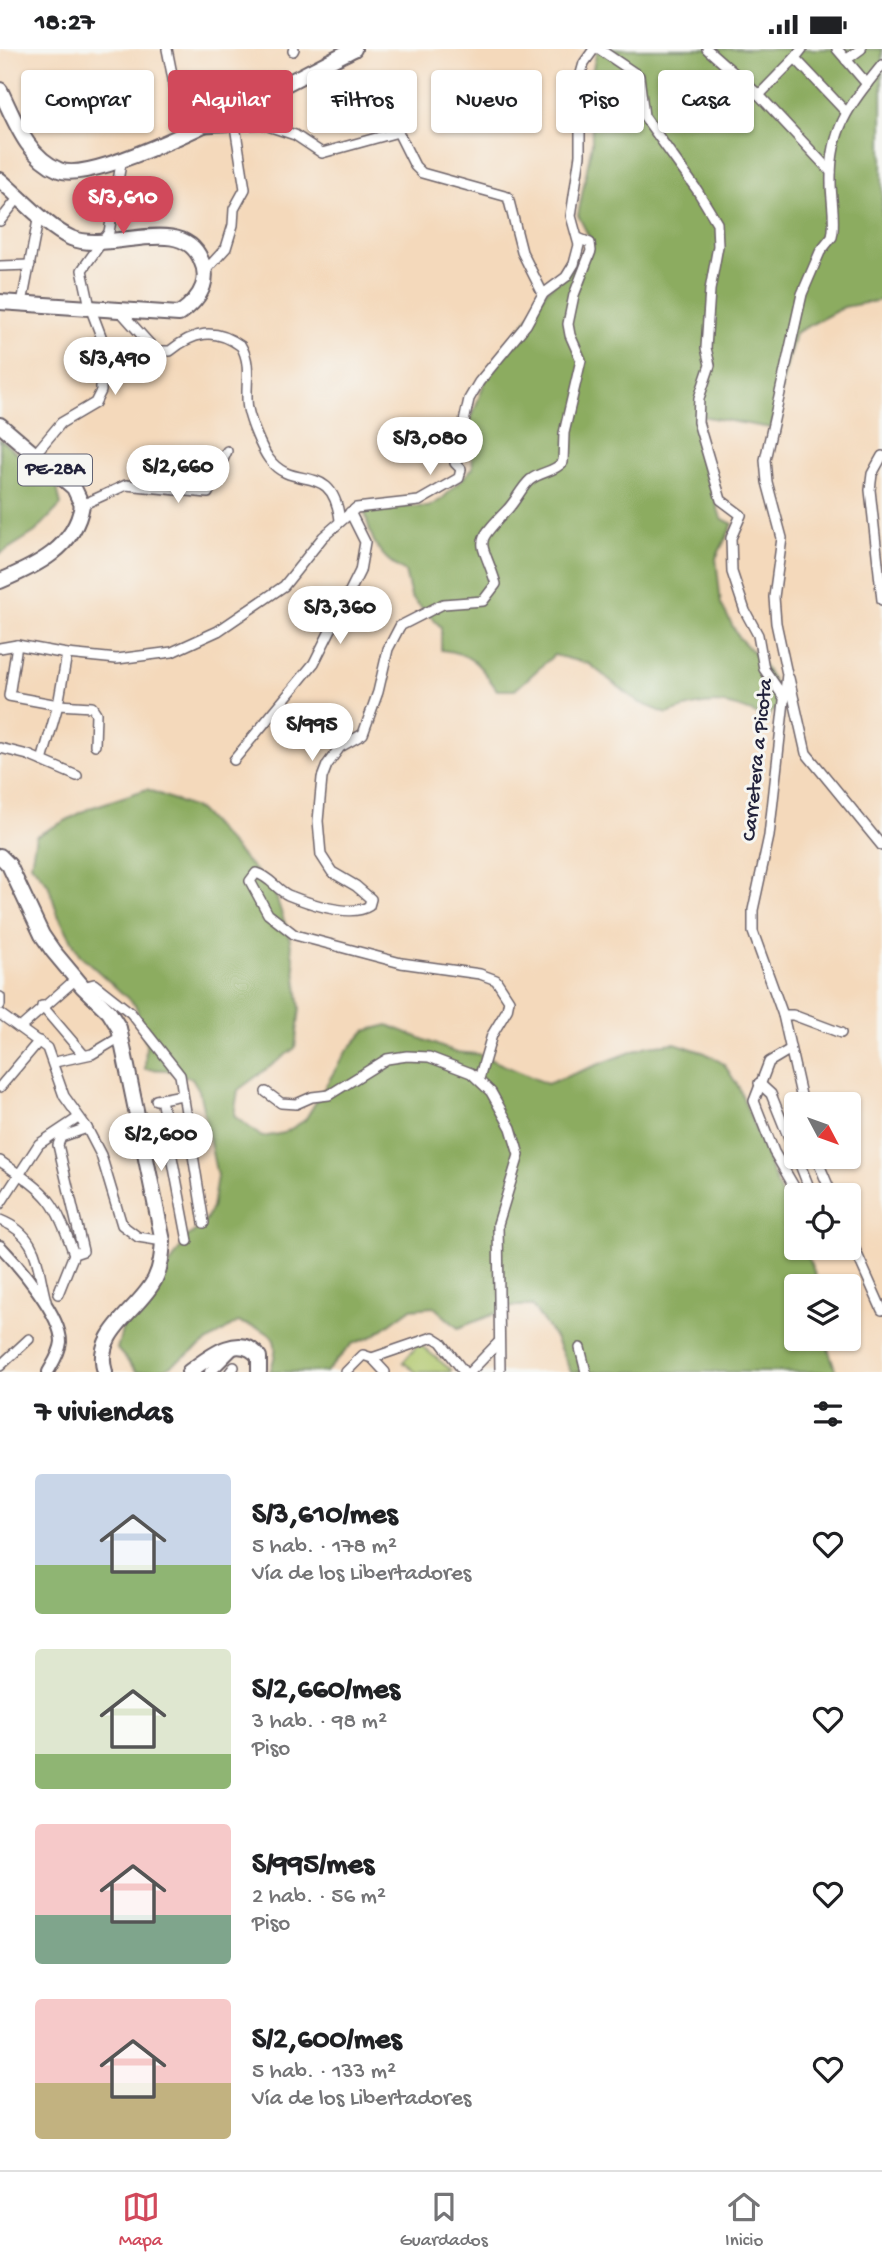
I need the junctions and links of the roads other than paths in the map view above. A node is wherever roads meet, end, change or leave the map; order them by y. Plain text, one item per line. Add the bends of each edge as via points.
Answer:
1 (167, 49) edge
2 (354, 49) edge
3 (596, 49) edge
4 (708, 49) edge
5 (802, 49) edge
6 (837, 49) edge
7 (861, 49) edge
8 (795, 58) junction
9 (846, 60) junction
10 (882, 65) edge
11 (171, 70) edge
12 (293, 80) edge
13 (867, 84) junction
14 (0, 90) edge
15 (759, 95) junction
16 (845, 111) junction
17 (185, 133) edge
18 (237, 133) edge
19 (288, 133) edge
20 (122, 158) junction
21 (831, 172) junction
22 (0, 180) edge
23 (20, 197) junction
24 (40, 213) junction
25 (0, 221) edge
26 (578, 237) junction
27 (102, 244) junction
28 (30, 265) junction
29 (0, 266) edge
30 (205, 271) junction
31 (543, 294) junction
32 (0, 302) edge
33 (22, 303) junction
34 (90, 307) junction
35 (121, 312) junction
36 (0, 425) edge
37 (228, 451) dead end
38 (35, 454) junction
39 (882, 456) edge
40 (82, 505) junction
41 (350, 512) junction
42 (340, 520) junction
43 (0, 581) edge
44 (882, 600) edge
45 (17, 645) junction
46 (0, 648) edge
47 (67, 655) junction
48 (787, 674) junction
49 (785, 699) junction
50 (58, 705) junction
51 (95, 745) dead end
52 (0, 748) edge
53 (42, 761) junction
54 (234, 761) dead end
55 (77, 776) dead end
56 (882, 846) edge
57 (0, 856) edge
58 (80, 983) junction
59 (0, 997) edge
60 (0, 1005) edge
61 (42, 1006) junction
62 (0, 1014) edge
63 (783, 1015) junction
64 (20, 1028) junction
65 (841, 1034) dead end
66 (122, 1036) junction
67 (39, 1041) junction
68 (789, 1050) junction
69 (83, 1053) junction
70 (55, 1062) junction
71 (479, 1079) junction
72 (759, 1083) junction
73 (1, 1086) edge
74 (265, 1092) dead end
75 (800, 1092) edge
76 (182, 1095) junction
77 (78, 1118) junction
78 (784, 1126) edge
79 (87, 1128) junction
80 (0, 1161) edge
81 (20, 1175) junction
82 (792, 1183) edge
83 (0, 1205) edge
84 (0, 1220) edge
85 (204, 1223) dead end
86 (163, 1241) junction
87 (188, 1241) dead end
88 (0, 1246) edge
89 (74, 1254) junction
90 (859, 1260) edge
91 (58, 1294) dead end
92 (48, 1309) junction
93 (882, 1310) edge
94 (29, 1339) dead end
95 (498, 1343) junction
96 (236, 1346) junction
97 (580, 1348) dead end
98 (367, 1356) junction
99 (0, 1366) edge
100 (48, 1372) edge
101 (105, 1372) edge
102 (189, 1372) edge
103 (210, 1372) edge
104 (259, 1372) edge
105 (346, 1372) edge
106 (386, 1372) edge
107 (464, 1372) edge
108 (470, 1372) edge
109 (500, 1372) edge
110 (586, 1372) edge

1 - 11 street
2 - 12 highway
3 - 26 street via 580,77 580,155 571,216
3 - 49 street via 639,76 644,116 716,223 718,246 706,348 710,365 699,398 700,435 721,500 741,515 731,538 732,572 758,635 764,669
4 - 15 street
5 - 8 street
6 - 9 street
7 - 9 street
8 - 15 street
8 - 16 street
9 - 13 street
10 - 13 street, Carretera a Picota
13 - 16 street, Carretera a Picota
14 - 20 highway via 29,147 53,167 83,172
15 - 21 street
16 - 21 street, Carretera a Picota via 837,129
17 - 20 highway
18 - 30 street via 246,189 234,209 226,248
19 - 31 street via 322,153 398,132 419,171 509,197 522,252
20 - 27 street via 114,213
21 - 48 street, Carretera a Picota via 832,237 820,252 802,294 766,447 767,482 782,538 774,597
22 - 23 highway
23 - 24 highway
23 - 25 street
24 - 27 highway via 73,239
24 - 28 street
26 - 31 street via 574,264 566,277
26 - 71 street via 590,243 591,251 568,324 581,360 564,433 563,462 529,481 485,533 481,544 496,584 491,593 471,604 443,604 408,620 394,633 363,734 331,756 322,778 321,855 332,871 367,893 369,906 345,910 289,895 256,873 250,881 268,914 295,935 401,963 496,980 509,1000
27 - 30 highway via 179,238 197,252
27 - 34 street via 82,270
28 - 29 street
28 - 33 street
30 - 35 highway via 198,295 178,313
31 - 41 street via 526,325 469,398 456,452 459,478 419,501 368,505
32 - 33 highway
33 - 34 highway
34 - 35 highway
34 - 38 street via 101,336 98,398 61,423
35 - 42 street via 156,351 170,351 202,333 241,346 249,372 248,411 268,458 286,473 327,486 338,502
36 - 38 highway, PE-28A
37 - 40 street via 208,493 126,485
38 - 40 highway, PE-28A via 74,488
39 - 44 street via 870,490
40 - 43 highway, PE-28A via 74,529 52,555
41 - 42 street
41 - 54 street via 365,542 360,571 314,663
42 - 47 street via 284,586 219,631 153,656
45 - 46 street
45 - 47 street
45 - 50 street via 9,695
47 - 50 street
48 - 49 street, Carretera a Picota
48 - 56 street via 806,753
49 - 63 street, Carretera a Picota via 769,836 753,910 753,932
50 - 51 street via 84,704 95,709
50 - 53 street
52 - 53 street
53 - 55 street
57 - 58 highway via 9,865 42,935
58 - 61 street
58 - 66 highway via 109,1012
58 - 76 street via 94,984 131,1013 180,1076
59 - 60 street
61 - 64 street
61 - 69 street
62 - 64 street
63 - 65 street via 793,1014
63 - 68 street, Carretera a Picota
64 - 67 street
66 - 69 street via 92,1054
66 - 86 highway
67 - 70 street
67 - 73 street
68 - 72 street via 769,1062
68 - 75 street, Carretera a Picota
69 - 70 street
70 - 77 street via 64,1095
71 - 74 street via 429,1057 407,1056 387,1059 329,1095 296,1104 281,1103
71 - 95 street via 511,1128 519,1155 498,1224
72 - 78 street via 771,1094
72 - 82 street via 754,1101
76 - 85 street
76 - 87 street via 158,1100
77 - 79 street
77 - 81 street via 39,1144
79 - 86 street via 101,1155 122,1225 138,1237
79 - 89 street via 61,1137 58,1145 83,1251
80 - 81 street
81 - 83 street
81 - 89 street via 48,1196
84 - 92 street via 18,1227 30,1240
86 - 101 highway via 155,1281 107,1338
88 - 92 street
89 - 91 street
90 - 93 street
92 - 100 street via 61,1339
94 - 99 street
95 - 108 street
95 - 109 street
96 - 102 highway
96 - 103 street
96 - 104 highway via 254,1351 261,1364
97 - 110 street
98 - 105 street
98 - 106 street
98 - 107 street via 433,1337

